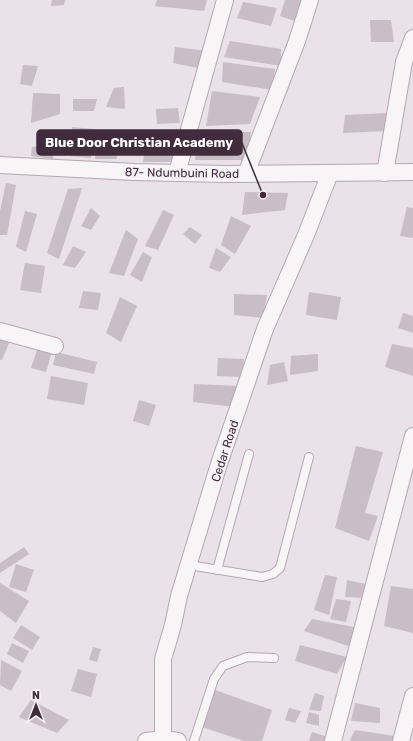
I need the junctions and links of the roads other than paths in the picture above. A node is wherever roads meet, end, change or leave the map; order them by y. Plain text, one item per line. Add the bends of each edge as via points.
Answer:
1 (225, 0) edge
2 (310, 0) edge
3 (413, 38) edge
4 (0, 165) edge
5 (413, 172) edge
6 (177, 173) junction
7 (330, 173) junction
8 (385, 173) junction
9 (246, 174) junction
10 (0, 330) edge
11 (54, 346) dead end
12 (413, 436) edge
13 (249, 454) dead end
14 (309, 457) dead end
15 (189, 565) junction
16 (217, 570) junction
17 (274, 658) dead end
18 (413, 696) edge
19 (170, 740) edge
20 (146, 741) edge
21 (194, 741) edge
22 (333, 741) edge
23 (401, 741) edge

1 - 6 street
2 - 9 street
3 - 8 street via 404,62
4 - 6 street, 87- Ndumbuini Road
5 - 8 street, 87- Ndumbuini Road
6 - 9 street, 87- Ndumbuini Road
7 - 8 street, 87- Ndumbuini Road
7 - 9 street, 87- Ndumbuini Road
7 - 15 street, Cedar Road via 265,329 219,464
10 - 11 street
12 - 22 street
13 - 16 lane
14 - 16 lane via 280,568 273,574 262,577
15 - 16 lane
15 - 19 street, Cedar Road via 163,659
17 - 21 lane via 246,657 223,666 214,679
18 - 23 street
19 - 20 street

